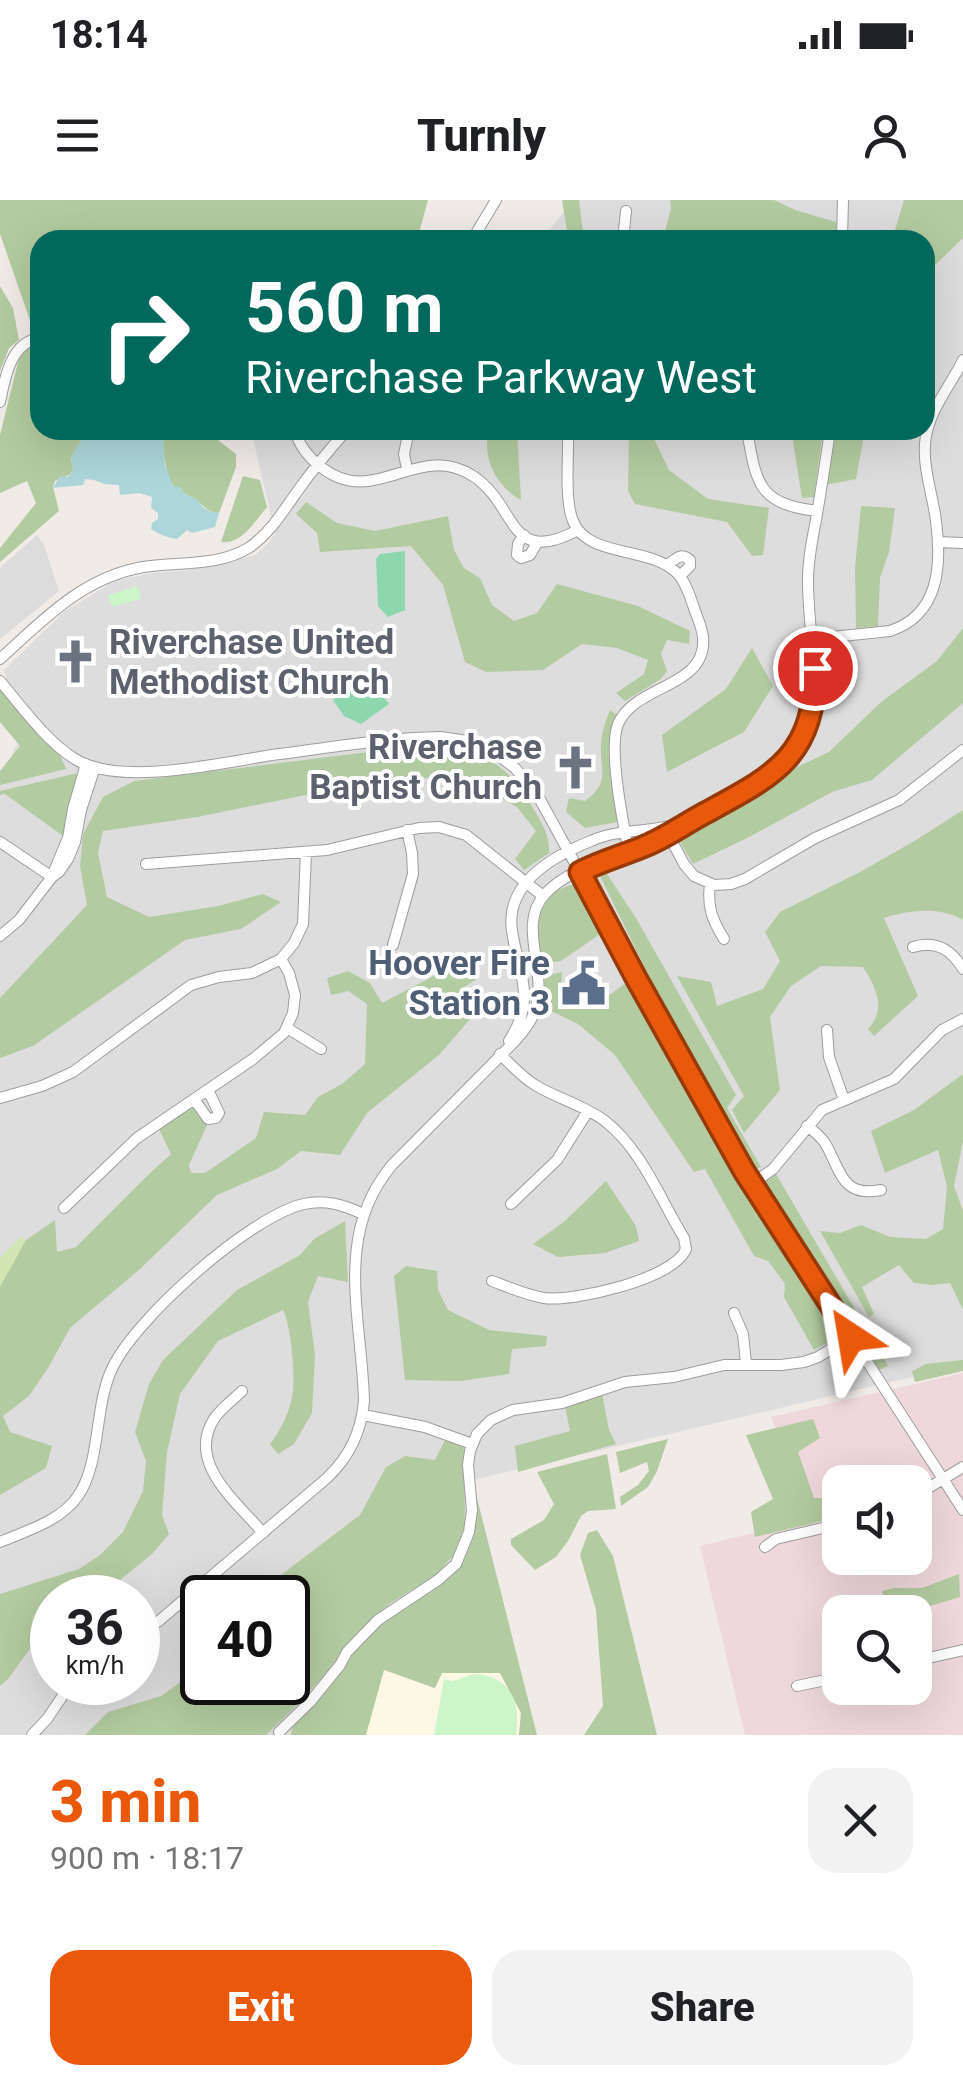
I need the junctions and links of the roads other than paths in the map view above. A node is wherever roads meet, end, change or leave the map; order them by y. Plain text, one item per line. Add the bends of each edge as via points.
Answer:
1 (496, 200) edge
2 (843, 200) edge
3 (626, 211) dead end
4 (478, 230) edge
5 (624, 230) edge
6 (842, 230) edge
7 (30, 340) edge
8 (963, 360) edge
9 (0, 402) edge
10 (935, 408) edge
11 (299, 440) edge
12 (338, 440) edge
13 (406, 440) edge
14 (568, 440) edge
15 (750, 440) edge
16 (828, 440) edge
17 (925, 440) edge
18 (317, 464) junction
19 (408, 469) junction
20 (817, 511) junction
21 (578, 530) junction
22 (524, 536) junction
23 (537, 542) junction
24 (938, 542) junction
25 (963, 543) edge
26 (666, 565) junction
27 (680, 576) junction
28 (812, 639) junction
29 (0, 659) edge
30 (0, 681) edge
31 (963, 750) edge
32 (90, 766) junction
33 (407, 830) junction
34 (625, 831) junction
35 (667, 831) junction
36 (0, 842) edge
37 (568, 851) junction
38 (306, 852) junction
39 (629, 852) junction
40 (146, 864) dead end
41 (580, 872) junction
42 (52, 877) junction
43 (526, 882) junction
44 (710, 884) junction
45 (543, 896) junction
46 (0, 936) edge
47 (724, 939) dead end
48 (392, 945) dead end
49 (913, 947) dead end
50 (280, 959) junction
51 (963, 968) edge
52 (963, 1019) edge
53 (287, 1028) junction
54 (827, 1030) dead end
55 (321, 1048) dead end
56 (500, 1054) junction
57 (208, 1090) junction
58 (0, 1098) edge
59 (194, 1099) junction
60 (844, 1100) junction
61 (588, 1111) junction
62 (807, 1126) junction
63 (752, 1184) junction
64 (882, 1190) dead end
65 (511, 1204) dead end
66 (64, 1208) dead end
67 (363, 1214) junction
68 (492, 1280) dead end
69 (734, 1312) dead end
70 (851, 1337) junction
71 (746, 1363) junction
72 (242, 1391) dead end
73 (363, 1415) junction
74 (472, 1444) junction
75 (963, 1464) edge
76 (943, 1479) junction
77 (932, 1486) edge
78 (963, 1510) edge
79 (822, 1528) edge
80 (263, 1532) junction
81 (0, 1542) edge
82 (766, 1547) dead end
83 (160, 1620) edge
84 (963, 1650) edge
85 (932, 1656) edge
86 (822, 1681) edge
87 (797, 1686) dead end
88 (57, 1705) edge
89 (279, 1732) dead end
90 (32, 1735) edge

1 - 4 street
2 - 6 street
3 - 5 street
7 - 9 street via 15,353
8 - 10 street
11 - 18 street
12 - 18 street
13 - 19 street
14 - 21 street via 570,510
15 - 20 street via 763,489 788,506
16 - 20 street
17 - 24 street
18 - 19 street via 363,482
18 - 29 street via 250,546 94,584 62,602
19 - 22 street via 433,464 470,474
20 - 28 street via 808,576
21 - 23 street via 556,542
21 - 26 street via 594,543
22 - 23 street
22 - 23 street via 520,558
24 - 25 street
24 - 28 street via 932,596 916,618 890,631
26 - 27 street
26 - 27 street via 686,556 690,566
27 - 34 street via 703,648 692,670 632,706 616,728
28 - 35 street via 814,698 787,759 768,778
30 - 32 street via 56,743
31 - 44 street via 899,800 737,882
32 - 37 street via 144,772 392,741 461,740 484,746 516,768
32 - 42 street
33 - 38 street
33 - 43 street via 439,827 466,834
33 - 48 street via 412,874
34 - 35 street
34 - 37 street
34 - 39 street
35 - 39 street
35 - 44 street via 689,871
36 - 42 street
37 - 41 street
37 - 43 street
38 - 40 street
38 - 50 street via 303,924
39 - 41 street
41 - 45 street
41 - 63 street
42 - 46 street
43 - 45 street
43 - 56 street via 512,923 524,1006
44 - 47 street via 711,915
45 - 56 street via 533,925 536,1007 526,1029
49 - 51 street via 938,945
50 - 53 street via 295,994
50 - 58 street via 252,974 192,985 73,1072
52 - 60 street via 942,1030 894,1079
53 - 55 street
53 - 57 street
54 - 60 street
56 - 61 street via 538,1087
56 - 67 street via 392,1165
57 - 59 street
57 - 59 street via 216,1118 208,1119
59 - 66 street via 136,1138
60 - 62 street
61 - 65 street via 557,1160
61 - 68 street via 636,1156 691,1250 641,1280 578,1296 544,1298
62 - 63 street
62 - 64 street via 850,1187
63 - 70 street
67 - 73 street via 355,1262
67 - 81 street via 330,1203 298,1206 218,1254 117,1357 77,1498 50,1520
69 - 71 street
70 - 71 street via 804,1362
70 - 76 street
71 - 74 street via 624,1382 504,1413
72 - 80 street via 213,1420 206,1449 216,1478
73 - 74 street
73 - 80 street via 338,1467
74 - 89 street via 472,1510 456,1564 378,1620
75 - 76 street
76 - 77 street
76 - 78 street
79 - 82 street
80 - 83 street
84 - 85 street
86 - 87 street
88 - 90 street

